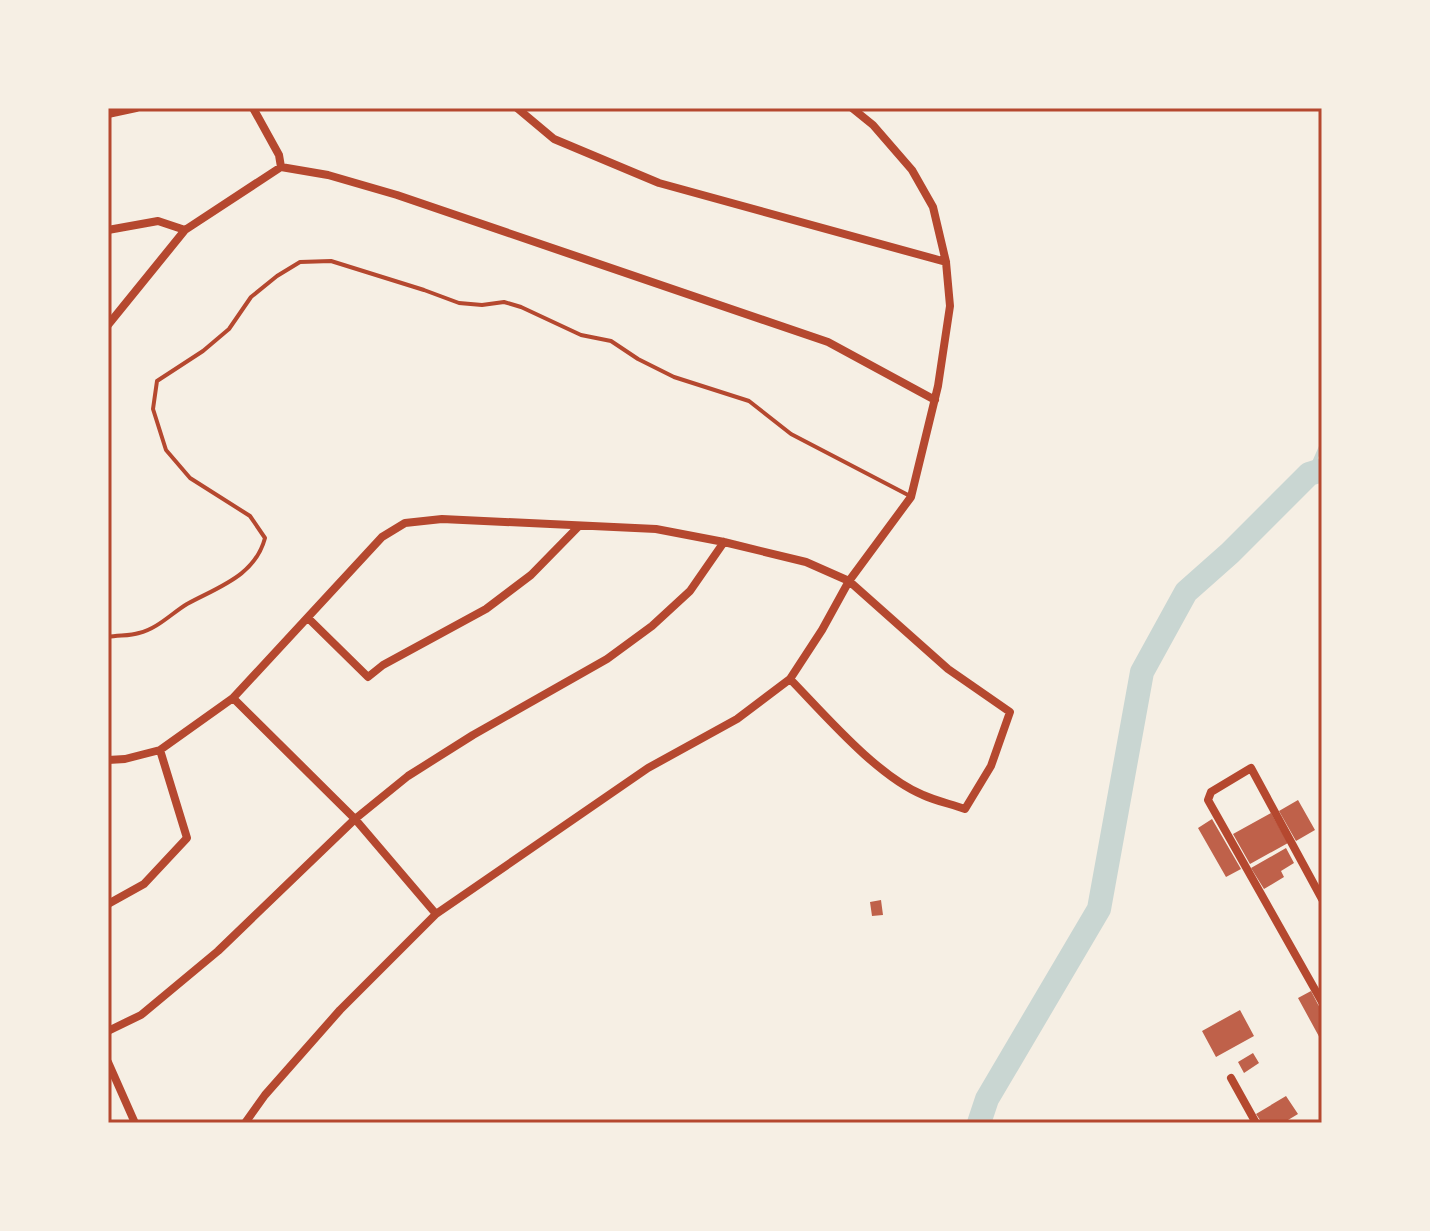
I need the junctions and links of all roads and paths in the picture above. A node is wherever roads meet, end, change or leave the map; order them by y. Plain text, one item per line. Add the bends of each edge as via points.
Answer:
1 (136, 108) edge
2 (253, 108) edge
3 (517, 108) edge
4 (852, 108) edge
5 (108, 114) edge
6 (281, 167) junction
7 (108, 230) edge
8 (185, 230) junction
9 (946, 262) junction
10 (108, 325) edge
11 (935, 400) junction
12 (911, 497) junction
13 (579, 526) junction
14 (724, 542) junction
15 (849, 581) junction
16 (308, 618) junction
17 (108, 637) edge
18 (790, 679) junction
19 (233, 698) junction
20 (160, 750) junction
21 (108, 760) edge
22 (355, 819) junction
23 (1322, 899) edge
24 (108, 904) edge
25 (436, 914) junction
26 (1322, 1002) edge
27 (108, 1031) edge
28 (108, 1062) edge
29 (1231, 1078) dead end
30 (135, 1123) edge
31 (245, 1123) edge
32 (1256, 1123) edge

1 - 5 street
2 - 6 street
3 - 9 street via 554,139 659,183
4 - 9 street via 912,170 933,207
6 - 8 street
6 - 11 street via 397,195 828,342
7 - 8 street via 158,221
8 - 10 street
9 - 11 street via 950,306
11 - 12 street
12 - 15 street
12 - 17 lane via 791,434 749,401 674,377 611,341 581,335 504,302 459,303 331,261 300,262 251,297 229,329 203,351 157,381 153,409 166,450 190,478 250,516 265,538 262,551 248,569 218,590 140,633
13 - 14 street via 656,529
13 - 16 street via 442,519 405,523 382,537
13 - 16 street via 531,575 486,609 368,677
14 - 15 street via 806,562
14 - 22 street via 690,591 652,626 607,659 408,776
15 - 18 street
15 - 18 street via 948,669 1010,712 991,766 965,809 922,795 889,775
16 - 19 street
18 - 25 street via 737,719 648,768
19 - 20 street
19 - 22 street
20 - 21 street
20 - 24 street via 187,838 144,884
22 - 25 street
22 - 27 street via 218,951 141,1015
23 - 26 street via 1251,768 1211,792 1208,800
25 - 31 street via 340,1010
28 - 30 street
29 - 32 street

